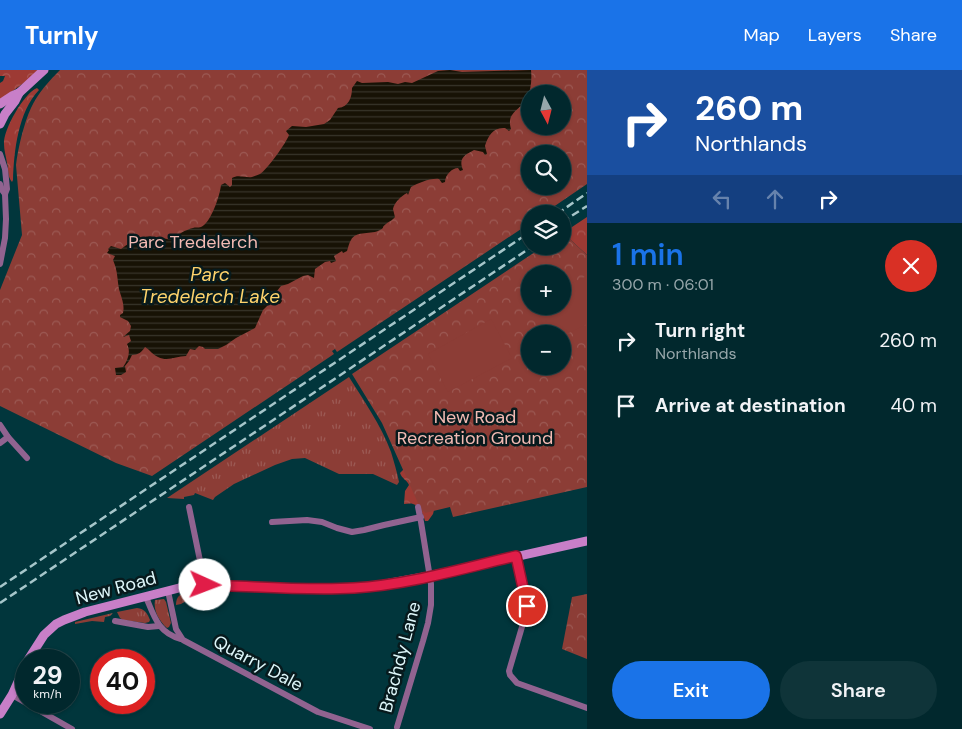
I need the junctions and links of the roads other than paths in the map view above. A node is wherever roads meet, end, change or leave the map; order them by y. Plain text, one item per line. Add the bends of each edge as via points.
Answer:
1 (44, 70) edge
2 (19, 93) junction
3 (0, 104) edge
4 (0, 124) edge
5 (0, 154) edge
6 (0, 184) edge
7 (5, 194) junction
8 (0, 264) edge
9 (0, 425) edge
10 (8, 437) junction
11 (0, 442) edge
12 (27, 458) dead end
13 (189, 507) dead end
14 (418, 507) dead end
15 (421, 518) junction
16 (272, 522) dead end
17 (587, 541) edge
18 (516, 556) junction
19 (429, 576) junction
20 (205, 585) junction
21 (168, 591) junction
22 (146, 596) junction
23 (115, 621) dead end
24 (159, 626) junction
25 (183, 640) junction
26 (35, 649) edge
27 (15, 688) edge
28 (12, 695) junction
29 (587, 708) edge
30 (0, 714) edge
31 (397, 727) dead end
32 (72, 729) edge
33 (370, 729) edge

1 - 2 street
2 - 3 street
2 - 4 street
5 - 7 street via 6,179
6 - 7 street
7 - 8 street via 5,238
9 - 10 street
10 - 11 street
10 - 12 street
13 - 20 street
14 - 15 street, Brachdy Lane
15 - 16 street via 352,532 307,520
15 - 19 street, Brachdy Lane
17 - 18 street, New Road
18 - 19 street, New Road
18 - 29 street via 527,610 510,675 517,683
19 - 20 street, New Road via 355,588
19 - 31 street, Brachdy Lane via 428,623
20 - 21 street, New Road
21 - 22 street, New Road
21 - 25 street via 176,630
22 - 24 street
22 - 26 street, New Road via 64,620 44,635
23 - 24 street
24 - 25 street, Quarry Dale
25 - 33 street, Quarry Dale via 318,712
27 - 28 street
28 - 30 street
28 - 32 street

